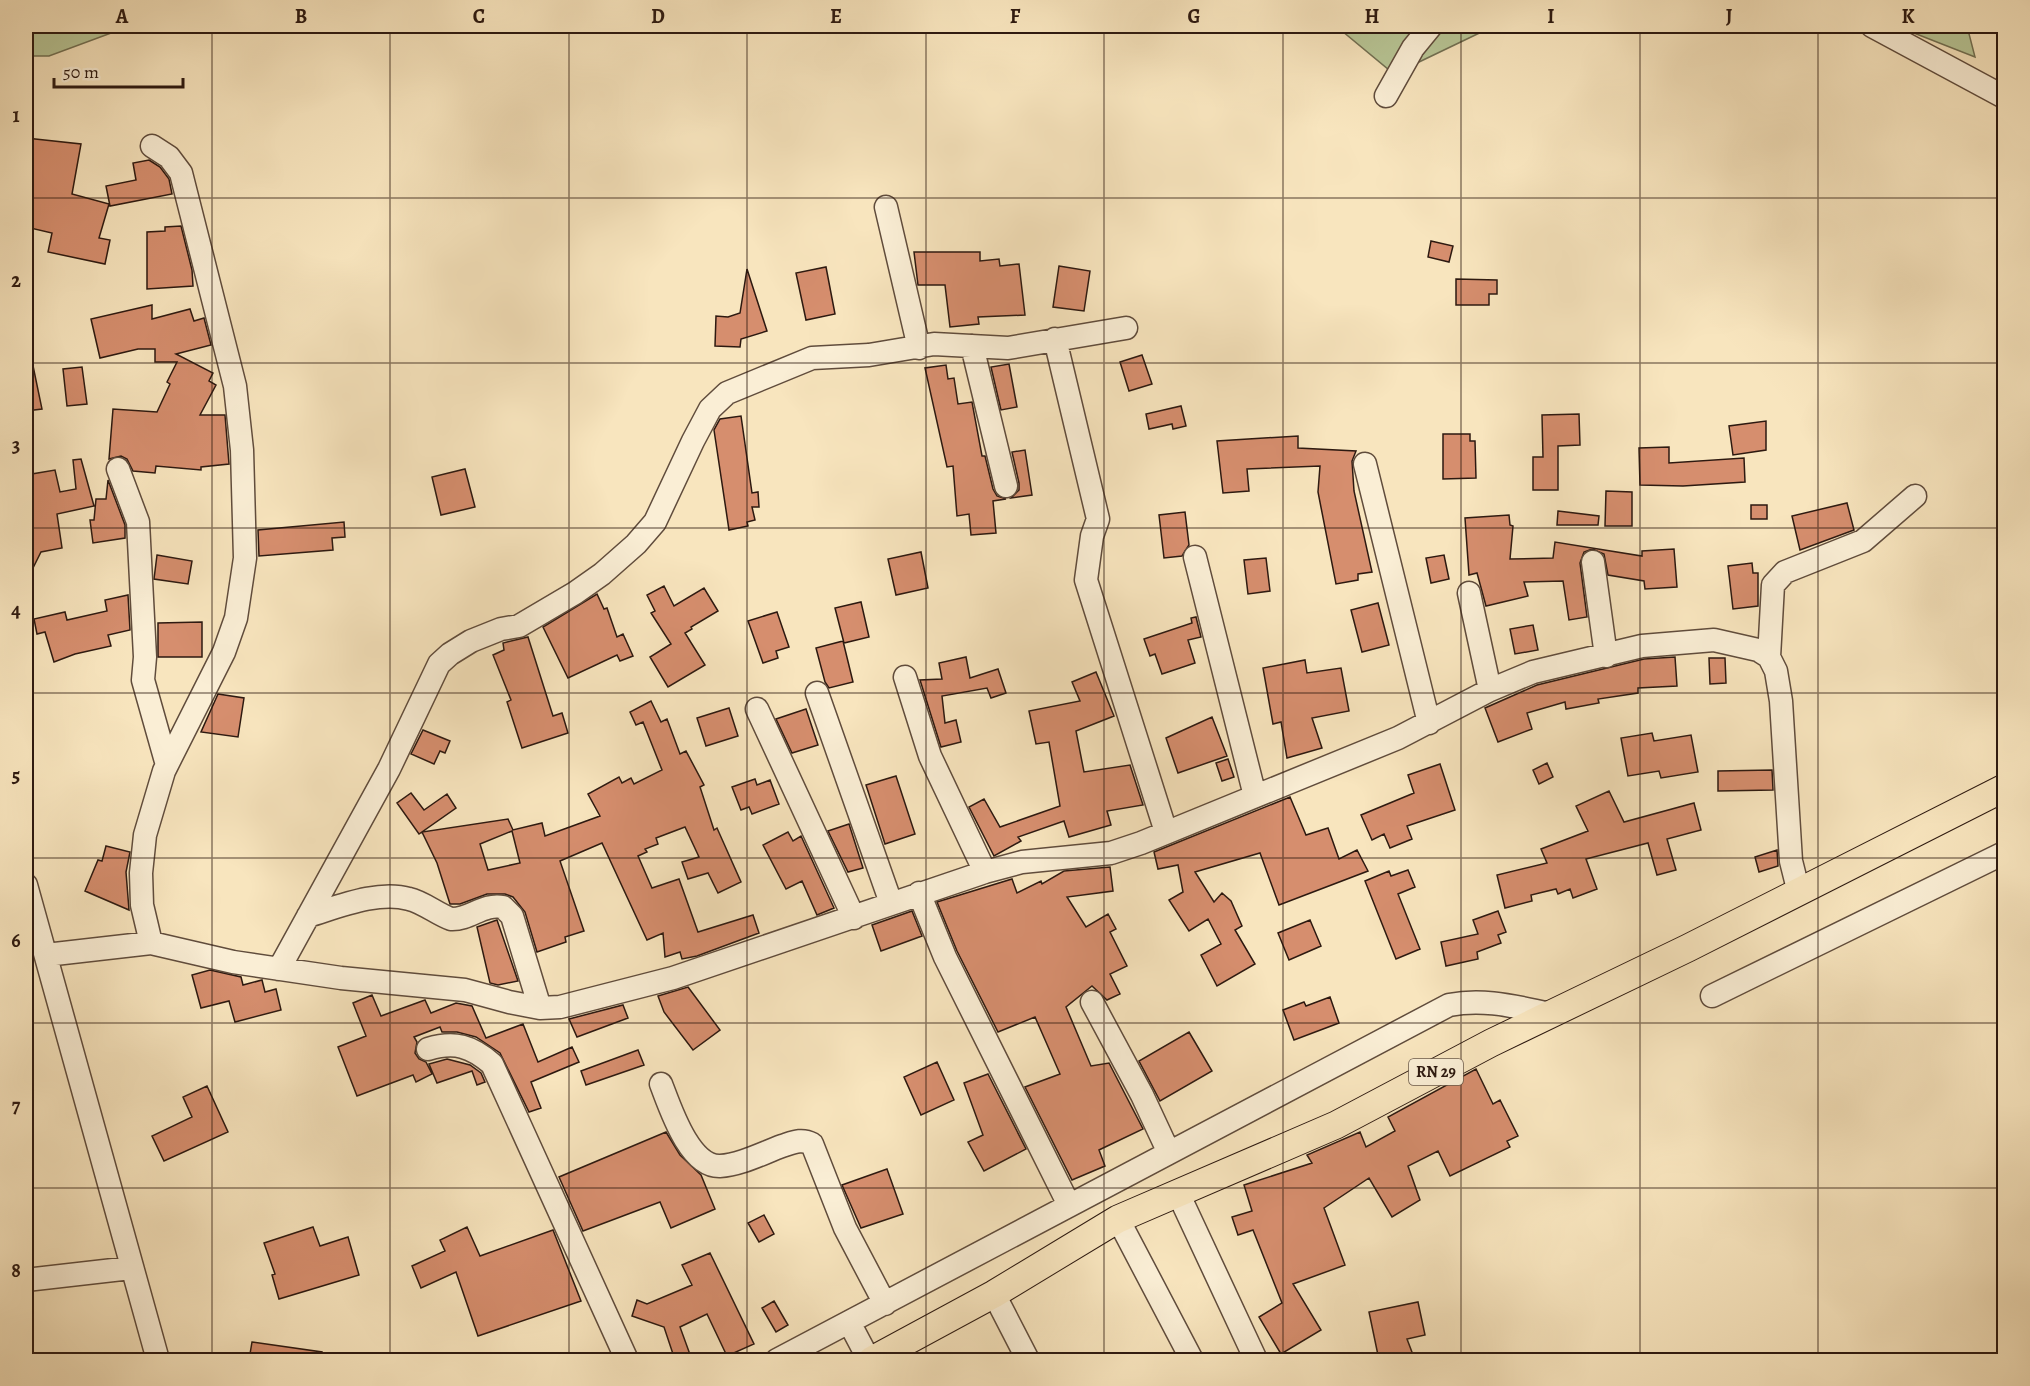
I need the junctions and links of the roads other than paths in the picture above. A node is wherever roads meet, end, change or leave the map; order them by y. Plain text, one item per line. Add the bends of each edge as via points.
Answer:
1 (1431, 26) edge
2 (1872, 26) edge
3 (1386, 96) dead end
4 (2004, 97) edge
5 (152, 146) dead end
6 (886, 207) dead end
7 (1126, 328) dead end
8 (1055, 339) junction
9 (972, 346) junction
10 (919, 348) junction
11 (1365, 464) dead end
12 (118, 470) dead end
13 (1006, 486) dead end
14 (1915, 496) dead end
15 (1195, 557) dead end
16 (1593, 562) dead end
17 (1469, 593) dead end
18 (1606, 656) junction
19 (1769, 657) junction
20 (905, 677) dead end
21 (1490, 690) junction
22 (817, 693) dead end
23 (757, 709) dead end
24 (1429, 723) junction
25 (167, 765) junction
26 (2004, 788) edge
27 (1255, 796) junction
28 (1166, 832) junction
29 (2004, 853) edge
30 (985, 872) junction
31 (26, 885) edge
32 (919, 893) junction
33 (1799, 893) junction
34 (891, 903) junction
35 (308, 916) junction
36 (854, 918) junction
37 (151, 943) junction
38 (46, 955) junction
39 (279, 969) junction
40 (1712, 996) dead end
41 (1092, 1002) dead end
42 (540, 1008) junction
43 (1551, 1014) junction
44 (428, 1049) dead end
45 (661, 1084) dead end
46 (1169, 1153) junction
47 (1178, 1193) junction
48 (1069, 1205) junction
49 (1118, 1219) junction
50 (131, 1268) junction
51 (26, 1280) edge
52 (994, 1294) junction
53 (885, 1304) junction
54 (849, 1322) junction
55 (158, 1360) edge
56 (627, 1360) edge
57 (777, 1360) edge
58 (870, 1360) edge
59 (1028, 1360) edge
60 (1192, 1360) edge
61 (1256, 1360) edge

1 - 3 street via 1413,48
2 - 4 street
5 - 25 street via 169,157 181,173 235,386 242,450 244,558 236,618 224,652
6 - 10 street
7 - 8 street
8 - 9 street via 1008,348
8 - 28 street via 1098,519 1086,579
9 - 10 street via 934,344
9 - 13 street
10 - 35 street via 812,358 727,393 719,400 693,441 655,522 636,544 575,592 519,626 471,641 439,664 403,742
11 - 24 street
12 - 25 street via 138,522 143,680
14 - 19 street via 1863,541 1785,572 1773,585
15 - 27 street
16 - 18 street
17 - 21 street
18 - 19 street via 1642,646 1713,640 1741,644
18 - 21 street via 1533,672
19 - 33 street via 1781,700 1790,850
20 - 30 street via 930,756
21 - 24 street
22 - 34 street
23 - 36 street
24 - 27 street
25 - 37 street via 147,825 141,873 142,905
26 - 33 main road, RN 29
27 - 28 street
28 - 30 street via 1111,853 1022,862
29 - 40 street
30 - 32 street
31 - 38 street
32 - 34 street
32 - 48 street via 945,957
33 - 43 main road, RN 29
34 - 36 street
35 - 39 street
35 - 42 street via 351,903 401,897 457,920 485,907 503,907 512,916
36 - 42 street via 673,978 560,1007
37 - 38 street
37 - 39 street
38 - 50 street
39 - 42 street via 465,990
41 - 46 street
43 - 46 street via 1471,1000 1449,1005
43 - 47 main road, RN 29 via 1336,1125
44 - 56 street via 444,1044 462,1045 492,1064
45 - 53 street via 678,1126 706,1163 728,1164 798,1141 812,1144 845,1228
46 - 48 street
47 - 49 main road, RN 29
47 - 61 street
48 - 53 street
49 - 52 main road, RN 29
49 - 60 street
50 - 51 street
50 - 55 street
52 - 58 main road, RN 29
52 - 59 street
53 - 54 street
54 - 57 street
54 - 58 street

